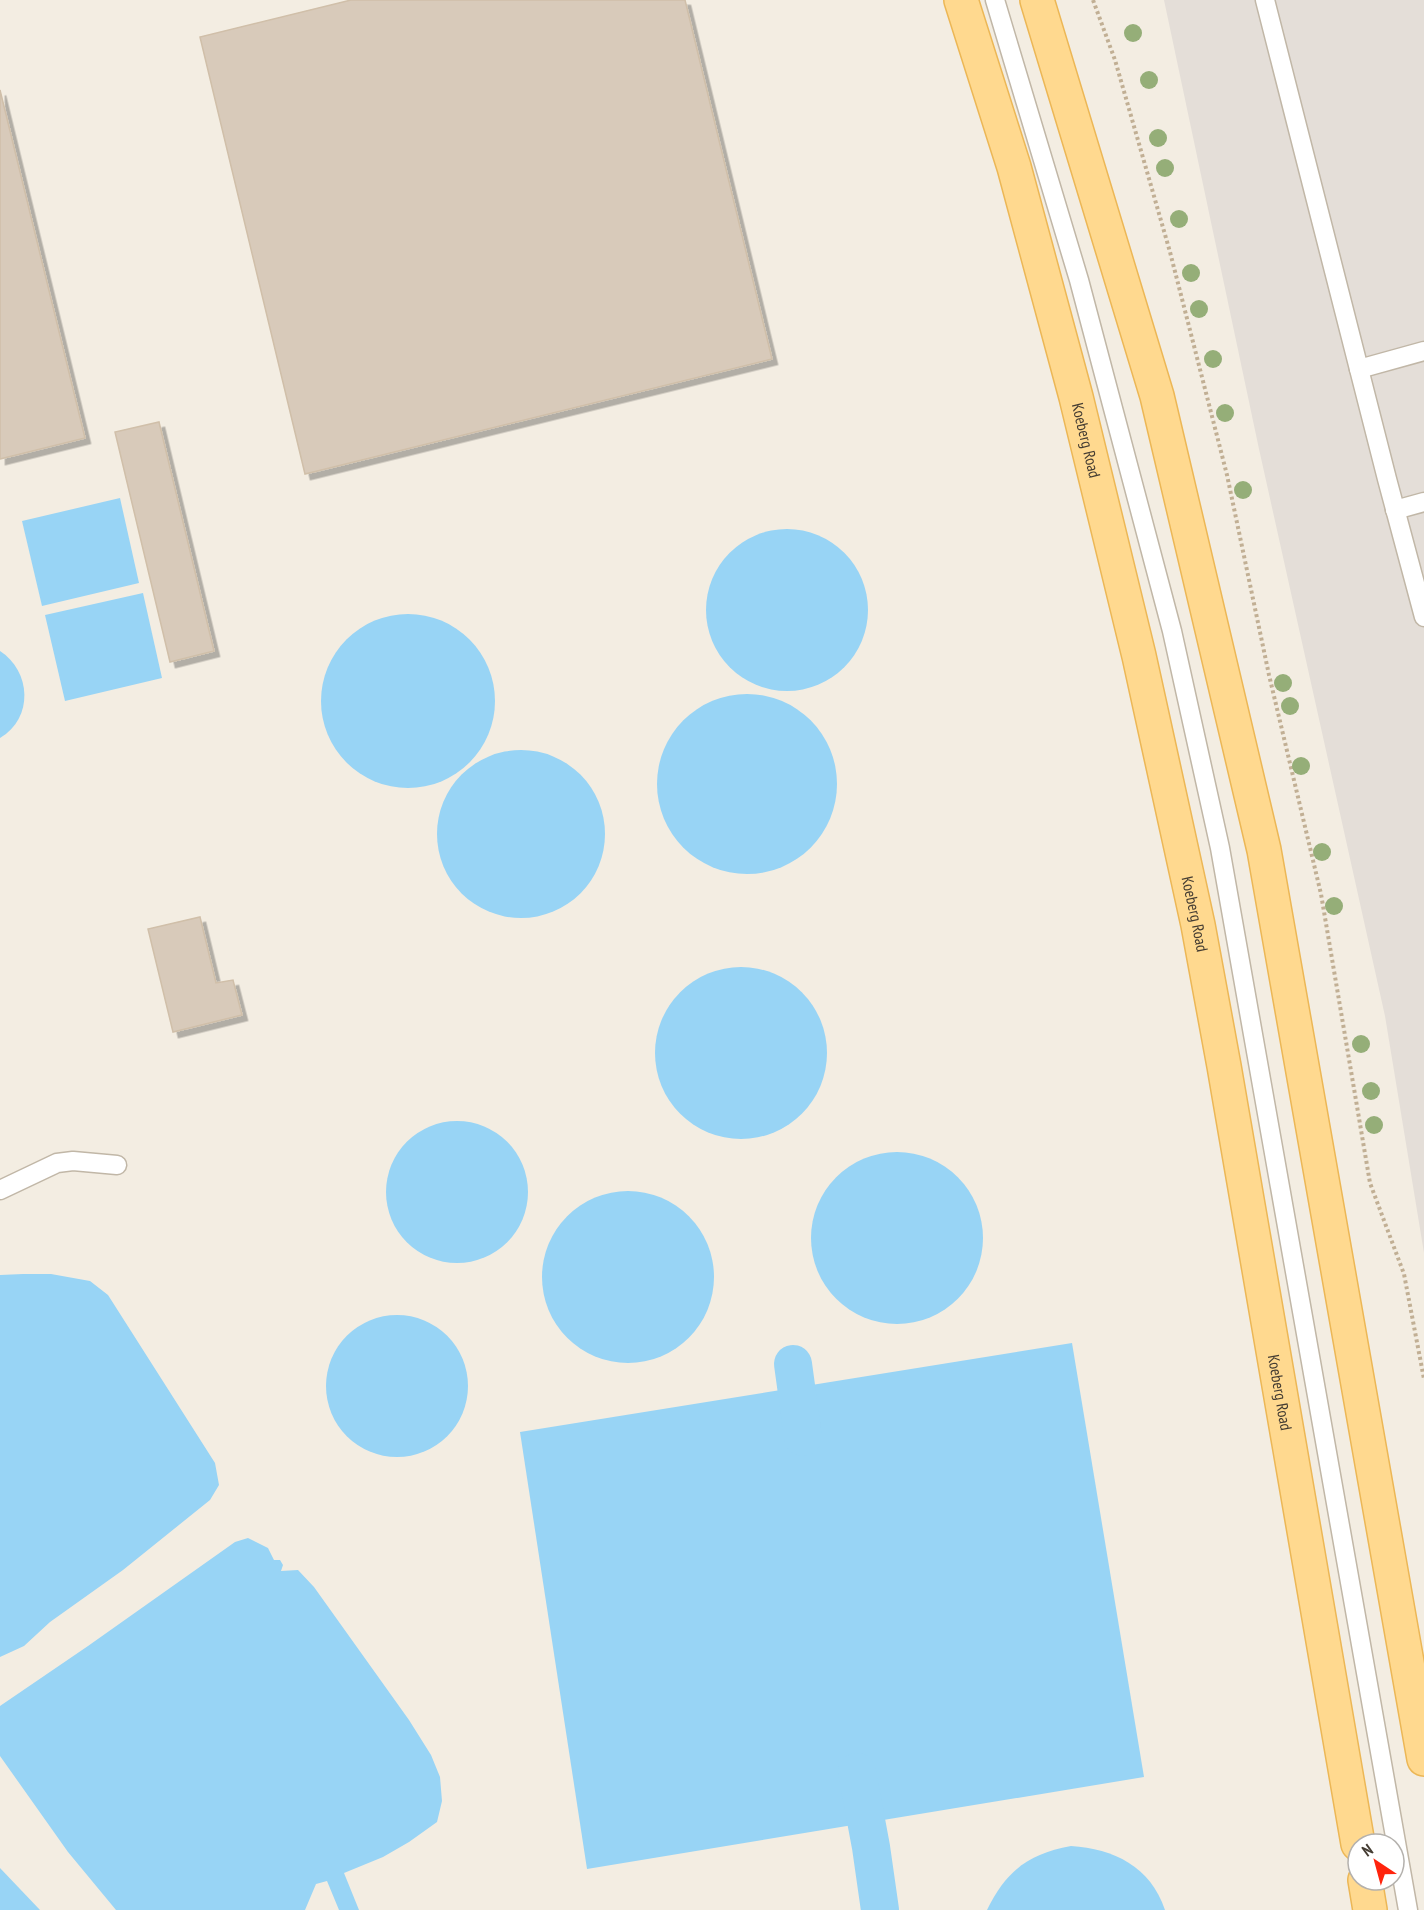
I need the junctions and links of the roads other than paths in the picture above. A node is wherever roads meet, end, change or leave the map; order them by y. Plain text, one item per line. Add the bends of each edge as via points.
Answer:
1 (961, 0) edge
2 (995, 0) edge
3 (1037, 0) edge
4 (1265, 0) edge
5 (1424, 351) edge
6 (1359, 369) junction
7 (1424, 502) edge
8 (1395, 510) junction
9 (1424, 616) edge
10 (117, 1165) dead end
11 (0, 1190) edge
12 (1424, 1759) edge
13 (1356, 1832) edge
14 (1367, 1892) edge
15 (1370, 1910) edge
16 (1408, 1910) edge

1 - 13 main road, Koeberg Road via 1014,167 1076,397 1139,656 1198,925
2 - 16 lane via 1079,280 1172,631 1217,837
3 - 12 main road via 1157,396 1264,850
4 - 6 lane
5 - 6 lane
6 - 8 lane
7 - 8 lane
8 - 9 lane
10 - 11 lane via 57,1163
14 - 15 main road

